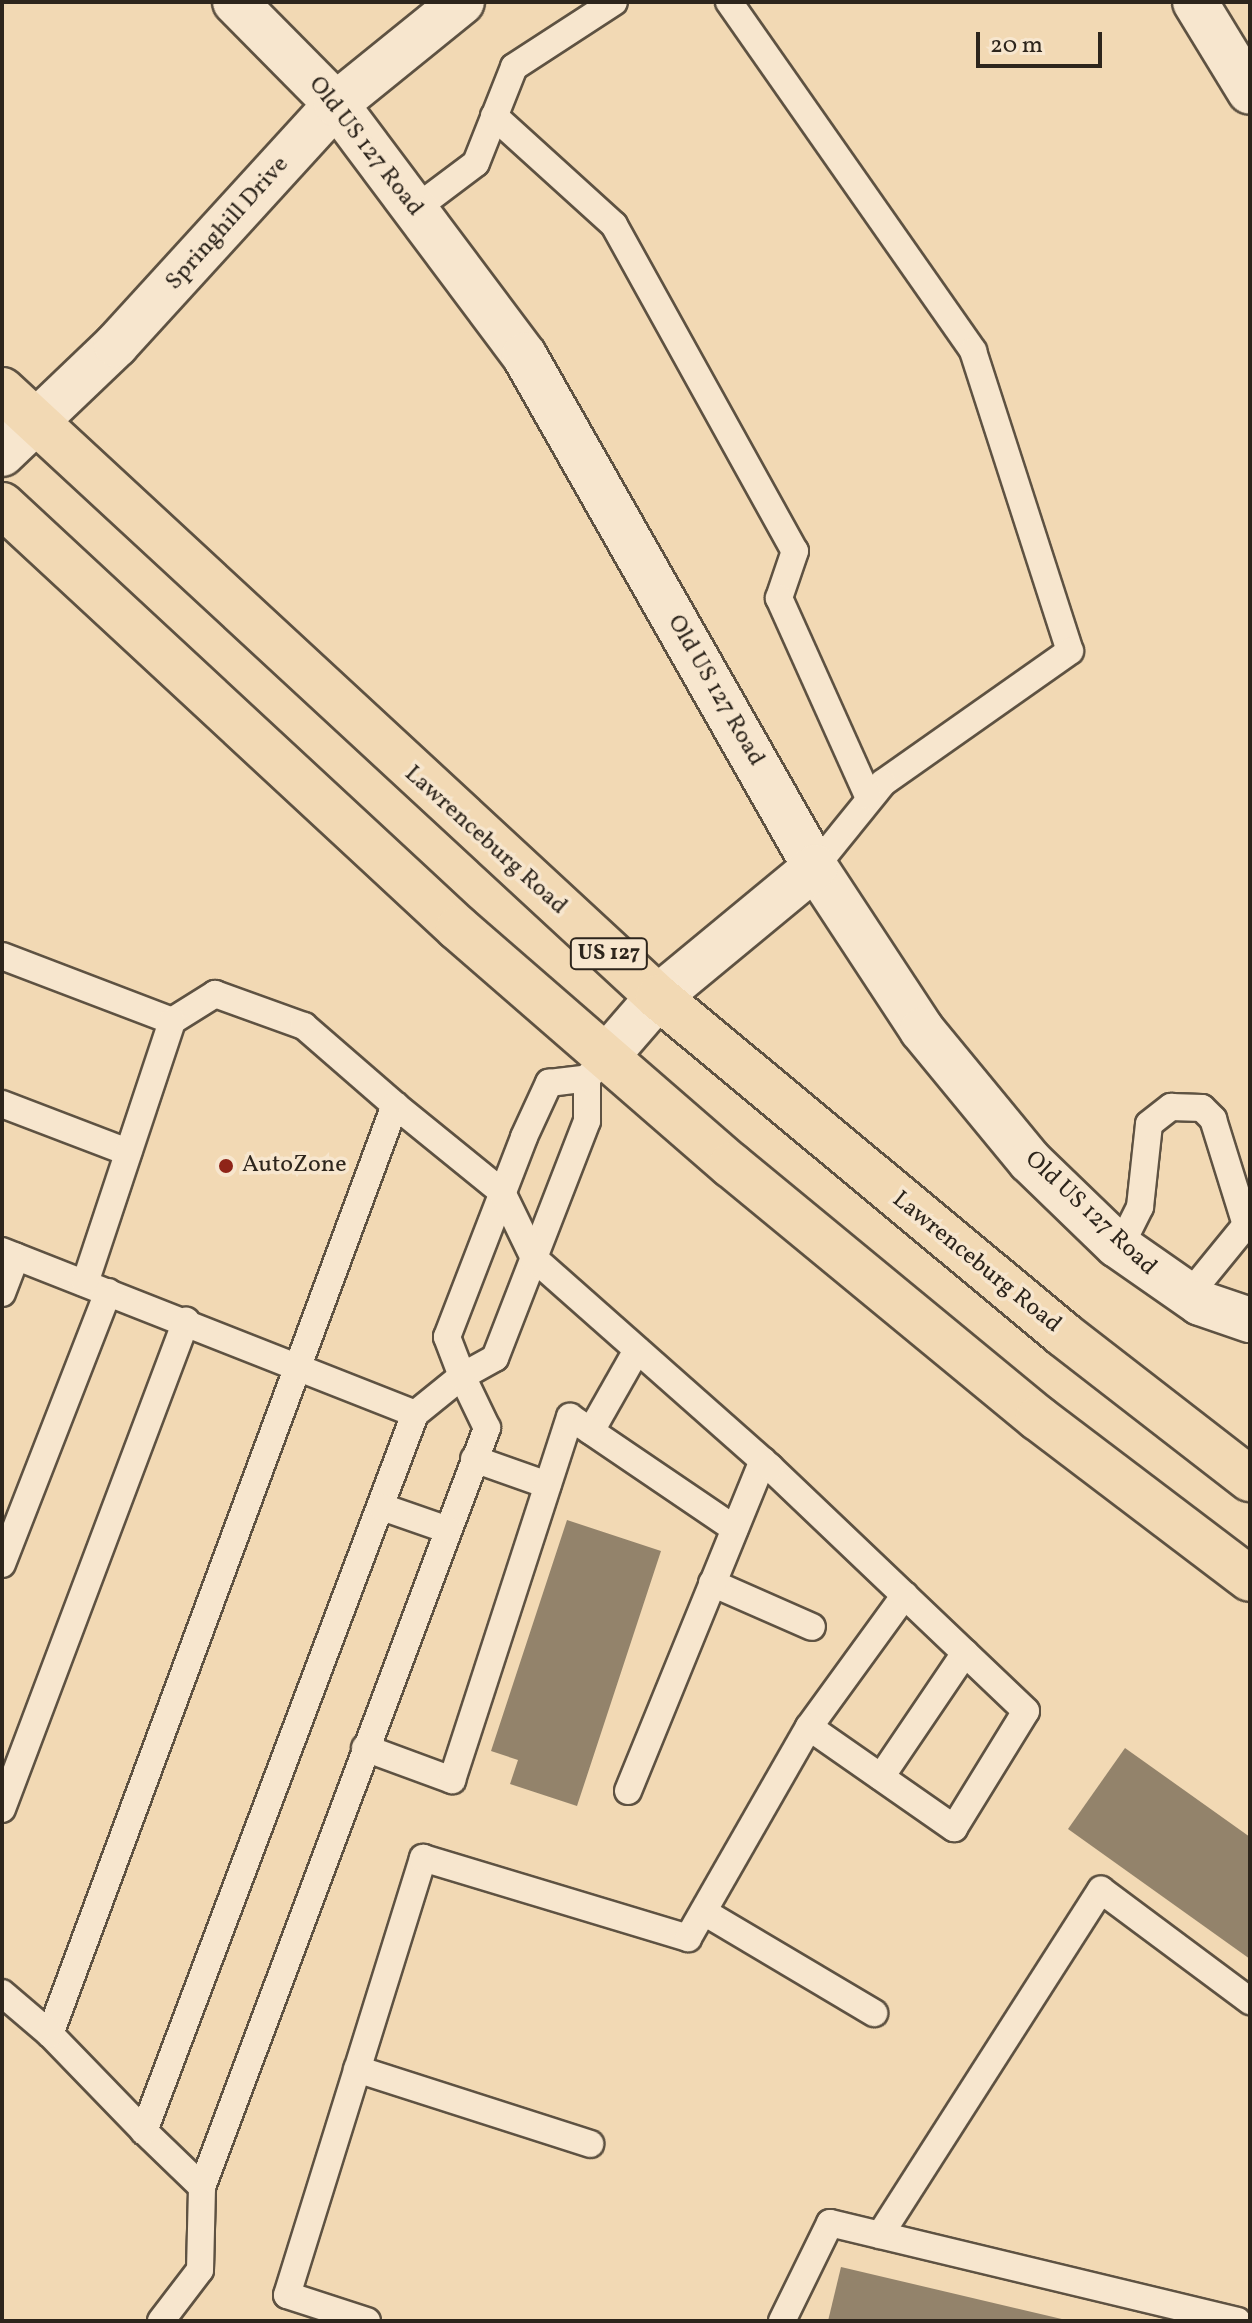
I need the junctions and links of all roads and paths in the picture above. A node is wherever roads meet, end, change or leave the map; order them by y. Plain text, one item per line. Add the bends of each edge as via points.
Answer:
1 (235, 2) edge
2 (462, 2) edge
3 (614, 2) edge
4 (729, 2) edge
5 (1195, 2) edge
6 (1250, 92) edge
7 (336, 104) junction
8 (494, 116) junction
9 (415, 209) junction
10 (2, 390) edge
11 (36, 422) junction
12 (2, 454) edge
13 (2, 505) edge
14 (868, 796) junction
15 (815, 867) junction
16 (2, 956) edge
17 (658, 997) junction
18 (172, 1021) junction
19 (597, 1067) junction
20 (2, 1104) edge
21 (395, 1105) junction
22 (128, 1152) junction
23 (502, 1192) junction
24 (1120, 1247) junction
25 (9, 1254) edge
26 (534, 1258) junction
27 (97, 1288) junction
28 (2, 1293) edge
29 (1188, 1296) junction
30 (1250, 1320) edge
31 (186, 1321) junction
32 (637, 1350) junction
33 (297, 1364) junction
34 (462, 1376) junction
35 (415, 1414) junction
36 (591, 1431) junction
37 (474, 1459) junction
38 (763, 1460) junction
39 (1250, 1479) edge
40 (548, 1485) junction
41 (382, 1507) junction
42 (735, 1529) junction
43 (448, 1530) junction
44 (2, 1564) edge
45 (1250, 1579) edge
46 (712, 1583) junction
47 (905, 1595) junction
48 (812, 1627) dead end
49 (965, 1653) junction
50 (809, 1727) junction
51 (365, 1748) junction
52 (881, 1777) junction
53 (628, 1791) dead end
54 (2, 1809) edge
55 (704, 1912) junction
56 (2, 1993) edge
57 (1250, 2001) edge
58 (874, 2013) dead end
59 (50, 2034) junction
60 (357, 2069) junction
61 (144, 2131) junction
62 (590, 2144) dead end
63 (202, 2187) junction
64 (880, 2235) junction
65 (161, 2321) edge
66 (367, 2321) edge
67 (782, 2321) edge
68 (1237, 2321) edge

1 - 7 street, Old US 127 Road
2 - 7 street, Springhill Drive
3 - 8 lane via 514,67
4 - 14 lane via 973,351 1070,651
5 - 6 street
7 - 9 street, Old US 127 Road
7 - 11 street, Springhill Drive via 205,251
8 - 9 lane via 476,163
8 - 14 lane via 614,225 795,551 779,598
9 - 15 street, Old US 127 Road via 524,355
10 - 11 highway, Lawrenceburg Road / US 127
11 - 12 street, Springhill Drive
11 - 17 highway, Lawrenceburg Road / US 127
13 - 19 highway
14 - 15 lane
15 - 17 street
15 - 24 street, Old US 127 Road via 922,1030 990,1117
16 - 18 lane
17 - 19 street
17 - 39 highway, Lawrenceburg Road / US 127 via 1050,1324
18 - 21 lane via 215,994 304,1026
18 - 22 lane
19 - 23 lane via 549,1083
19 - 26 lane via 587,1121
19 - 45 highway
20 - 22 lane
21 - 23 lane
21 - 33 lane
22 - 27 lane
23 - 26 lane
23 - 34 lane via 447,1337
24 - 29 street, Old US 127 Road
24 - 29 lane via 1140,1207 1149,1124 1171,1107 1202,1108 1213,1119 1246,1225
25 - 27 lane
25 - 28 lane
26 - 32 lane
26 - 34 lane via 495,1358
27 - 31 lane
27 - 44 lane
29 - 30 street, Old US 127 Road
31 - 33 lane
31 - 54 lane
32 - 36 lane
32 - 38 lane
33 - 35 lane
33 - 59 lane
34 - 35 lane
34 - 37 lane via 487,1428
35 - 41 lane
36 - 40 lane via 570,1417
36 - 42 lane
37 - 40 lane
37 - 43 lane
38 - 42 lane
38 - 47 lane
40 - 51 lane via 452,1780
41 - 43 lane
41 - 61 lane
42 - 46 lane
43 - 51 lane
46 - 48 lane
46 - 53 lane
47 - 49 lane
47 - 50 lane
49 - 52 lane
49 - 52 lane via 1026,1711 954,1828
50 - 52 lane
50 - 55 lane
51 - 63 lane
55 - 58 lane
55 - 60 lane via 688,1938 423,1858
56 - 59 lane
57 - 64 lane via 1101,1890
59 - 61 lane
60 - 62 lane
60 - 66 lane via 287,2295
61 - 63 lane
63 - 65 lane via 200,2270
64 - 67 lane via 830,2223
64 - 68 lane

